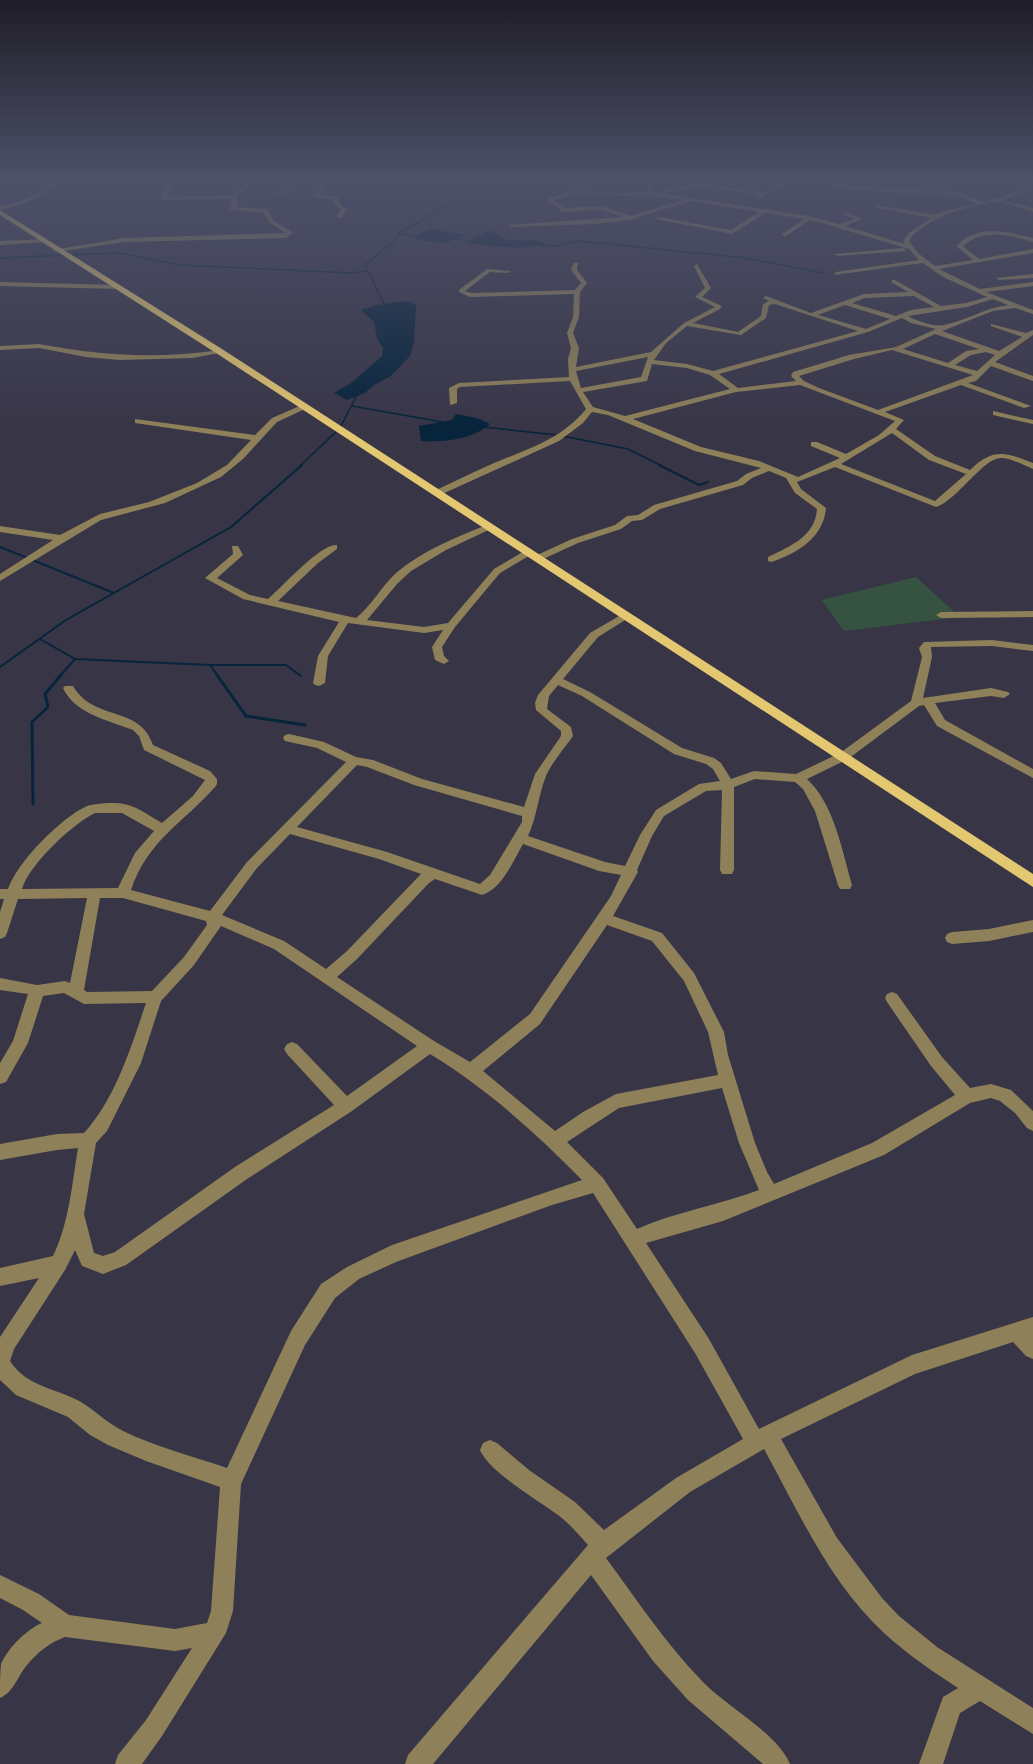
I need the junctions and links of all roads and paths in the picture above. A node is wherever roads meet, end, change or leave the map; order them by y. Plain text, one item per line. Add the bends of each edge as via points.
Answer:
1 (78, 262) edge
2 (916, 262) edge
3 (927, 262) edge
4 (968, 262) edge
5 (987, 262) edge
6 (576, 264) dead end
7 (993, 265) dead end
8 (697, 266) dead end
9 (935, 268) junction
10 (999, 268) dead end
11 (508, 271) dead end
12 (836, 274) dead end
13 (1013, 275) junction
14 (1033, 276) edge
15 (999, 278) dead end
16 (893, 281) dead end
17 (0, 284) edge
18 (1033, 284) edge
19 (119, 286) junction
20 (979, 291) junction
21 (577, 292) junction
22 (534, 294) junction
23 (913, 294) junction
24 (765, 297) dead end
25 (993, 297) junction
26 (774, 302) junction
27 (846, 303) junction
28 (577, 304) junction
29 (1017, 306) junction
30 (938, 307) junction
31 (1032, 311) edge
32 (811, 315) junction
33 (898, 317) junction
34 (686, 324) junction
35 (993, 325) dead end
36 (941, 330) junction
37 (866, 331) junction
38 (1029, 337) edge
39 (0, 348) edge
40 (897, 349) junction
41 (988, 350) junction
42 (221, 352) junction
43 (1000, 354) junction
44 (651, 358) junction
45 (990, 363) junction
46 (951, 364) junction
47 (572, 370) junction
48 (713, 373) junction
49 (978, 374) junction
50 (573, 379) junction
51 (1033, 379) edge
52 (801, 383) junction
53 (962, 383) junction
54 (736, 390) junction
55 (578, 391) junction
56 (1033, 398) edge
57 (453, 403) dead end
58 (1027, 406) junction
59 (302, 407) junction
60 (590, 409) junction
61 (879, 412) junction
62 (996, 413) dead end
63 (1011, 418) junction
64 (625, 419) junction
65 (138, 421) dead end
66 (1033, 422) edge
67 (890, 429) junction
68 (256, 438) junction
69 (814, 444) dead end
70 (846, 457) junction
71 (835, 464) junction
72 (1033, 466) edge
73 (769, 468) junction
74 (973, 474) junction
75 (790, 478) junction
76 (436, 494) junction
77 (490, 527) junction
78 (0, 529) edge
79 (61, 538) junction
80 (235, 548) dead end
81 (334, 548) dead end
82 (533, 555) junction
83 (771, 559) dead end
84 (0, 578) edge
85 (270, 603) junction
86 (1033, 614) edge
87 (626, 615) junction
88 (941, 615) dead end
89 (345, 620) junction
90 (359, 621) junction
91 (451, 625) junction
92 (1033, 648) edge
93 (444, 661) dead end
94 (558, 681) junction
95 (319, 683) dead end
96 (69, 688) dead end
97 (1004, 694) dead end
98 (922, 701) junction
99 (289, 738) dead end
100 (844, 756) junction
101 (354, 761) junction
102 (1033, 774) edge
103 (798, 778) junction
104 (728, 785) junction
105 (528, 813) junction
106 (161, 829) junction
107 (289, 829) junction
108 (520, 838) junction
109 (727, 870) dead end
110 (631, 872) junction
111 (433, 873) junction
112 (1033, 881) edge
113 (845, 885) dead end
114 (123, 893) junction
115 (6, 894) edge
116 (94, 895) junction
117 (213, 916) junction
118 (603, 918) junction
119 (1033, 926) edge
120 (0, 933) edge
121 (952, 938) dead end
122 (326, 978) junction
123 (0, 984) edge
124 (38, 991) junction
125 (76, 992) junction
126 (155, 998) junction
127 (892, 998) dead end
128 (429, 1046) junction
129 (292, 1049) dead end
130 (471, 1071) junction
131 (0, 1077) edge
132 (727, 1080) junction
133 (967, 1096) junction
134 (346, 1106) junction
135 (1033, 1123) edge
136 (88, 1140) junction
137 (555, 1141) junction
138 (0, 1152) edge
139 (597, 1185) junction
140 (771, 1194) junction
141 (75, 1214) junction
142 (635, 1239) junction
143 (59, 1264) junction
144 (0, 1276) edge
145 (1025, 1328) edge
146 (1033, 1349) edge
147 (761, 1438) junction
148 (490, 1450) dead end
149 (231, 1484) junction
150 (597, 1551) junction
151 (0, 1586) edge
152 (64, 1626) junction
153 (215, 1633) junction
154 (0, 1686) edge
155 (982, 1687) junction
156 (1033, 1722) edge
157 (127, 1764) edge
158 (417, 1764) edge
159 (778, 1764) edge
160 (931, 1764) edge

1 - 19 main road
2 - 12 street
3 - 9 street
4 - 9 street
5 - 7 street
6 - 21 street via 574,270 584,283
8 - 34 street via 708,288 698,297 718,306
9 - 20 street
10 - 13 street
11 - 22 street via 489,270 461,291 470,295
13 - 14 street
13 - 15 street
16 - 23 street
17 - 19 street
18 - 20 street
19 - 42 main road
20 - 25 street
21 - 22 street
21 - 28 street
22 - 28 street
23 - 27 street via 864,296
23 - 30 street
24 - 26 street
25 - 29 street
25 - 30 street via 967,305
26 - 32 street
26 - 34 street via 766,304 764,317 739,334
27 - 32 street
27 - 33 street
28 - 47 street via 570,333 575,348
29 - 31 street
29 - 36 street via 992,309
30 - 33 street
32 - 37 street
33 - 36 street
33 - 37 street
34 - 44 street
35 - 38 street
36 - 40 street
36 - 41 street
37 - 48 street
38 - 43 street
39 - 42 street via 39,346 119,358
40 - 46 street
40 - 52 street via 869,352 796,374
41 - 43 street
41 - 46 street via 969,353
42 - 59 main road
43 - 45 street
44 - 47 street
44 - 48 street
44 - 55 street via 646,376 640,381
45 - 49 street
45 - 51 street
46 - 49 street
47 - 50 street
48 - 54 street
49 - 53 street
50 - 55 street
50 - 57 street via 459,385 453,388
52 - 54 street
52 - 61 street
53 - 58 street
53 - 61 street
54 - 64 street
55 - 60 street
56 - 58 street
58 - 63 street
59 - 68 street via 271,421
59 - 76 main road
60 - 64 street
60 - 76 street via 569,430 545,445
61 - 67 street via 900,420
62 - 63 street
63 - 66 street
64 - 73 street via 698,449
65 - 68 street
67 - 70 street
67 - 74 street via 934,458
68 - 79 street via 230,467 217,475 158,502 100,516
69 - 70 street
70 - 71 street
71 - 74 street via 936,504
71 - 75 street via 798,480
72 - 74 street via 994,456
73 - 75 street
73 - 82 street via 740,483 657,507 618,527
75 - 83 street via 798,491 822,508 822,523 806,541
76 - 77 main road
77 - 82 main road
77 - 90 street via 410,567
78 - 79 street
79 - 84 street
80 - 85 street via 238,555 211,580
81 - 85 street
82 - 87 main road
82 - 91 street via 497,572
85 - 89 street
86 - 88 street
87 - 94 street via 594,636
87 - 100 main road
89 - 90 street
89 - 95 street via 322,656
90 - 91 street via 424,630
91 - 93 street via 437,647 439,658
92 - 98 street via 992,643 928,644 924,648 927,657
94 - 104 street via 678,751 710,761
94 - 105 street via 544,695 543,710 562,724 567,736 541,774
96 - 106 street via 84,706 137,727 148,747 211,779 211,784 192,804
97 - 98 street via 991,692
98 - 100 street
98 - 102 street via 941,723
99 - 101 street via 320,745
100 - 103 street
100 - 112 main road
101 - 105 street
101 - 107 street
103 - 104 street via 754,775
103 - 113 street via 807,784 823,818
104 - 109 street
104 - 110 street via 702,787 660,813
105 - 108 street
106 - 114 street via 136,858
106 - 115 street via 124,808 93,809 45,844
107 - 111 street
107 - 117 street via 252,865
108 - 110 street via 604,867
108 - 111 street via 495,879 482,890
110 - 118 street
111 - 122 street
114 - 116 street
114 - 117 street
115 - 116 street
115 - 120 street
116 - 125 street
117 - 122 street via 279,945
117 - 126 street via 214,926
118 - 130 street via 534,1019
118 - 132 street via 657,937 689,976 716,1032
119 - 121 street
122 - 128 street
123 - 124 street
124 - 125 street via 65,987
124 - 131 street via 20,1043
125 - 126 street via 84,998
126 - 136 street via 133,1063 101,1126
127 - 133 street
128 - 130 street
128 - 134 street
129 - 134 street
130 - 137 street
132 - 137 street via 616,1101
132 - 140 street via 760,1177
133 - 135 street via 991,1091 1005,1095
133 - 140 street via 878,1149
134 - 141 street via 241,1173 120,1259 103,1265 88,1260
136 - 138 street
136 - 141 street
137 - 139 street
139 - 142 street
139 - 149 street via 392,1254 353,1273 328,1292 298,1338
140 - 142 street
141 - 143 street
142 - 147 street
143 - 144 street
143 - 149 street via 6,1345 0,1362 8,1378 30,1392 73,1409 100,1430 137,1448 225,1478
145 - 146 street
145 - 147 street via 912,1365
147 - 150 street via 683,1485
147 - 155 street via 840,1564 875,1608 927,1653
148 - 150 street via 568,1509
149 - 153 street via 222,1611
150 - 158 street
150 - 159 street via 661,1653 689,1684
151 - 152 street
152 - 153 street via 175,1640
152 - 154 street via 41,1635 18,1658
153 - 157 street
155 - 156 street
155 - 160 street via 951,1705

